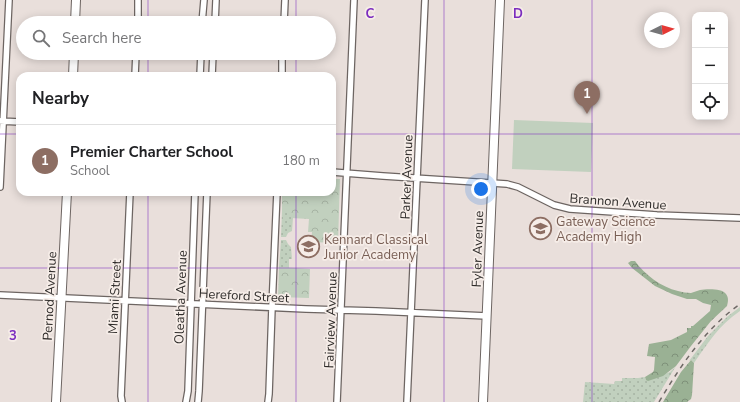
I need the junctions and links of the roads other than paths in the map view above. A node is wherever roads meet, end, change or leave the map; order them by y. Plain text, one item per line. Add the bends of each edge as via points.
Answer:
1 (9, 0) edge
2 (76, 0) edge
3 (138, 0) edge
4 (204, 0) edge
5 (216, 0) edge
6 (285, 0) edge
7 (354, 0) edge
8 (425, 0) edge
9 (500, 0) edge
10 (75, 16) edge
11 (138, 16) edge
12 (203, 16) edge
13 (215, 16) edge
14 (284, 16) edge
15 (74, 60) edge
16 (136, 60) edge
17 (201, 60) edge
18 (213, 60) edge
19 (282, 60) edge
20 (73, 72) edge
21 (135, 72) edge
22 (200, 72) edge
23 (212, 72) edge
24 (282, 72) edge
25 (1, 121) edge
26 (16, 122) edge
27 (336, 173) edge
28 (347, 174) junction
29 (418, 178) junction
30 (492, 182) junction
31 (0, 187) edge
32 (67, 196) edge
33 (130, 196) edge
34 (195, 196) edge
35 (208, 196) edge
36 (277, 196) edge
37 (740, 218) edge
38 (0, 295) edge
39 (61, 298) junction
40 (125, 301) junction
41 (190, 304) junction
42 (203, 304) junction
43 (272, 307) junction
44 (341, 310) junction
45 (411, 312) junction
46 (487, 316) junction
47 (56, 402) edge
48 (122, 402) edge
49 (186, 402) edge
50 (198, 402) edge
51 (268, 402) edge
52 (337, 402) edge
53 (407, 402) edge
54 (483, 402) edge

1 - 25 street
2 - 10 street
3 - 11 street
4 - 12 street
5 - 13 street
6 - 14 street
7 - 28 street, Fairview Avenue
8 - 29 street, Parker Avenue
9 - 30 street, Fyler Avenue
15 - 20 street
16 - 21 street
17 - 22 street
18 - 23 street
19 - 24 street
25 - 26 street
25 - 31 street
27 - 28 street, Brannon Avenue
28 - 29 street, Brannon Avenue
28 - 44 street, Fairview Avenue
29 - 30 street, Brannon Avenue
29 - 45 street, Parker Avenue
30 - 37 street, Brannon Avenue via 518,187 562,208
30 - 46 street, Fyler Avenue
32 - 39 street, Pernod Avenue
33 - 40 street, Miami Street
34 - 41 street, Oleatha Avenue
35 - 42 street, Oleatha Avenue
36 - 43 street
38 - 39 street, Hereford Street
39 - 40 street, Hereford Street
39 - 47 street, Pernod Avenue
40 - 41 street, Hereford Street
40 - 48 street, Miami Street
41 - 42 street, Hereford Street
41 - 49 street, Oleatha Avenue
42 - 43 street, Hereford Street
42 - 50 street, Oleatha Avenue
43 - 44 street, Hereford Street
43 - 51 street
44 - 45 street, Hereford Street
44 - 52 street, Fairview Avenue
45 - 46 street, Hereford Street
45 - 53 street, Parker Avenue
46 - 54 street, Fyler Avenue

